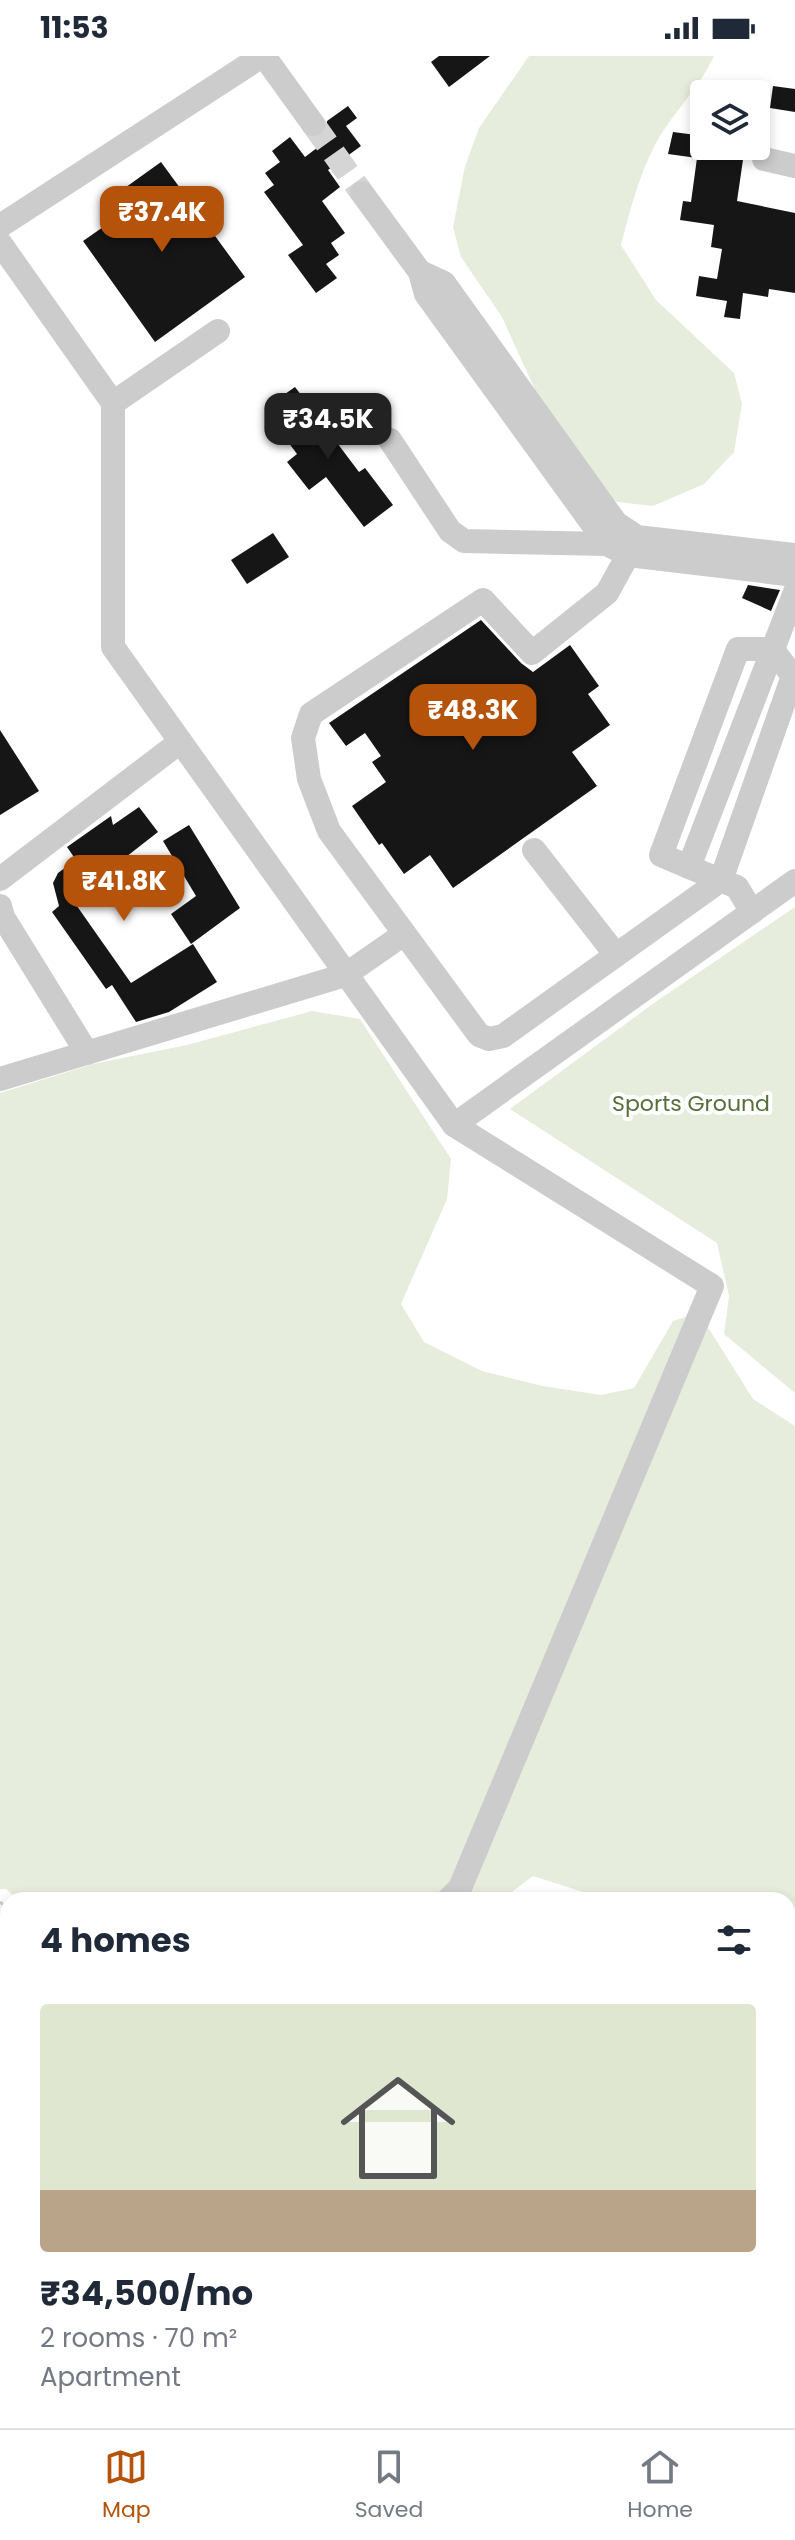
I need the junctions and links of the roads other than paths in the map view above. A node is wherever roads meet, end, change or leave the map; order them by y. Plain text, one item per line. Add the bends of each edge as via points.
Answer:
1 (263, 56) edge
2 (313, 124) tunnel mouth
3 (768, 160) edge
4 (795, 166) edge
5 (362, 193) tunnel mouth
6 (0, 226) edge
7 (0, 243) edge
8 (420, 272) junction
9 (218, 331) dead end
10 (113, 403) junction
11 (390, 440) dead end
12 (618, 549) junction
13 (795, 555) edge
14 (795, 575) edge
15 (795, 592) edge
16 (772, 649) junction
17 (180, 742) junction
18 (534, 850) dead end
19 (0, 879) edge
20 (721, 880) junction
21 (795, 881) edge
22 (0, 906) edge
23 (752, 912) junction
24 (404, 934) junction
25 (616, 955) junction
26 (345, 975) junction
27 (87, 1053) junction
28 (0, 1079) edge
29 (454, 1125) junction
30 (456, 1892) edge

1 - 2 street
1 - 6 street
3 - 4 street
5 - 8 street
7 - 10 street
8 - 12 street via 426,294
8 - 13 street via 444,283 616,523 637,537
9 - 10 street
10 - 17 street via 113,647
11 - 12 street via 450,531 464,541 586,542
12 - 14 street
12 - 24 street via 607,593 532,653 483,600 311,714 303,738 309,779 329,831
15 - 16 street
16 - 20 street via 793,676
16 - 20 street via 738,649 661,855
17 - 19 street
17 - 26 street
18 - 25 street
20 - 23 street via 737,887
20 - 25 street
21 - 23 street
22 - 27 street
23 - 29 street
24 - 25 street via 479,1035 489,1039 503,1036
24 - 26 street
26 - 27 street
26 - 29 street
27 - 28 street
29 - 30 street via 712,1286

